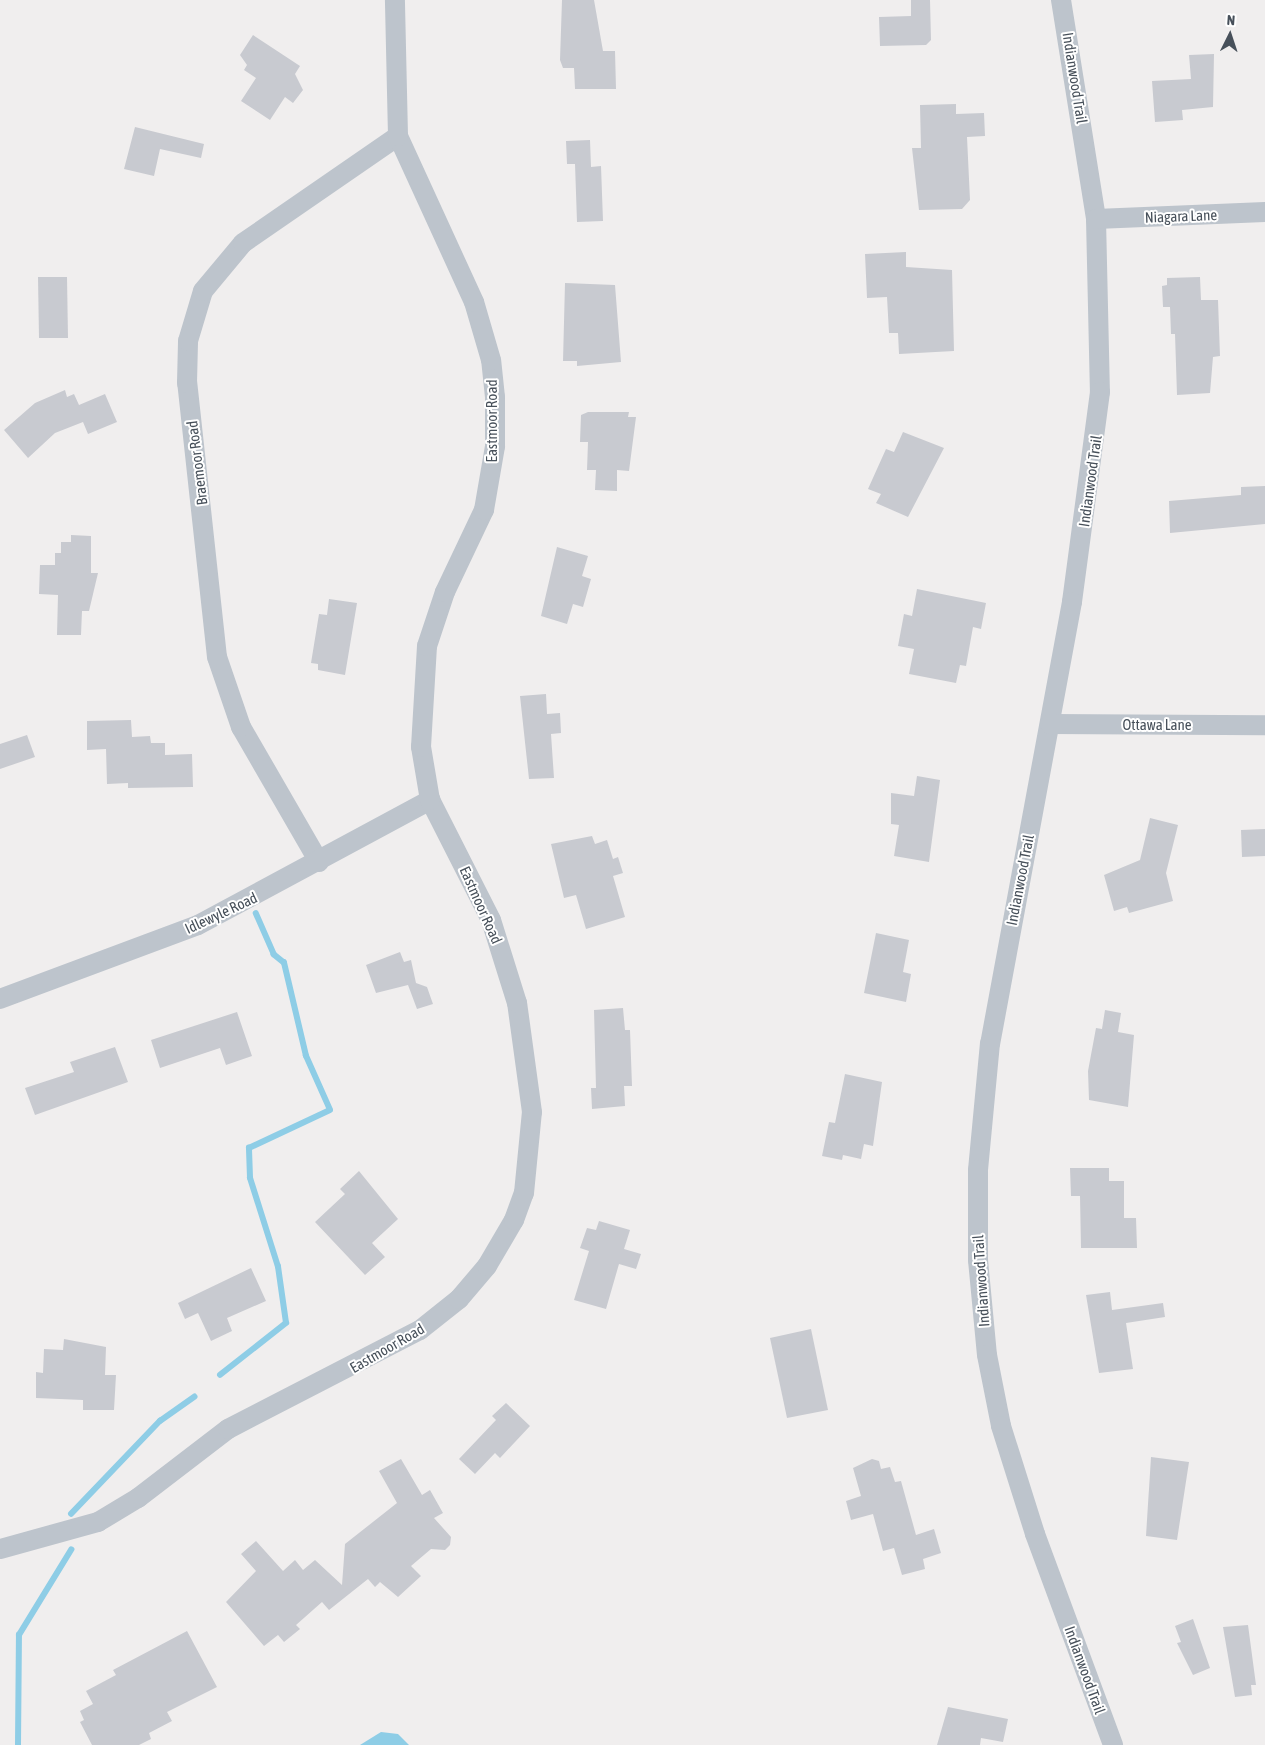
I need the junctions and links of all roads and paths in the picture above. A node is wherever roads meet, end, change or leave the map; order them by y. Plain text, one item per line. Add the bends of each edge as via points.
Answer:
1 (395, 0) edge
2 (1061, 0) edge
3 (398, 136) junction
4 (1265, 212) edge
5 (1096, 219) junction
6 (1050, 724) junction
7 (1265, 725) edge
8 (430, 800) junction
9 (319, 862) junction
10 (0, 999) edge
11 (0, 1549) edge
12 (1113, 1745) edge

1 - 3 street, Eastmoor Road
2 - 5 street, Indianwood Trail
3 - 8 street, Eastmoor Road via 474,302 491,360 495,398 495,446 486,502 436,616 422,677 421,747
3 - 9 street, Braemoor Road via 243,244 203,291 188,341 187,383 200,470 208,599 219,666 241,727
4 - 5 street, Niagara Lane
5 - 6 street, Indianwood Trail via 1102,354 1094,461
6 - 7 street, Ottawa Lane
6 - 12 street, Indianwood Trail via 986,1074 978,1170 979,1288 1003,1435
8 - 9 street, Idlewyle Road
8 - 11 street, Eastmoor Road via 491,920 511,978 525,1042 532,1138 524,1193 502,1242 459,1298 397,1345 228,1430 138,1498 98,1522
9 - 10 street, Idlewyle Road via 198,925

